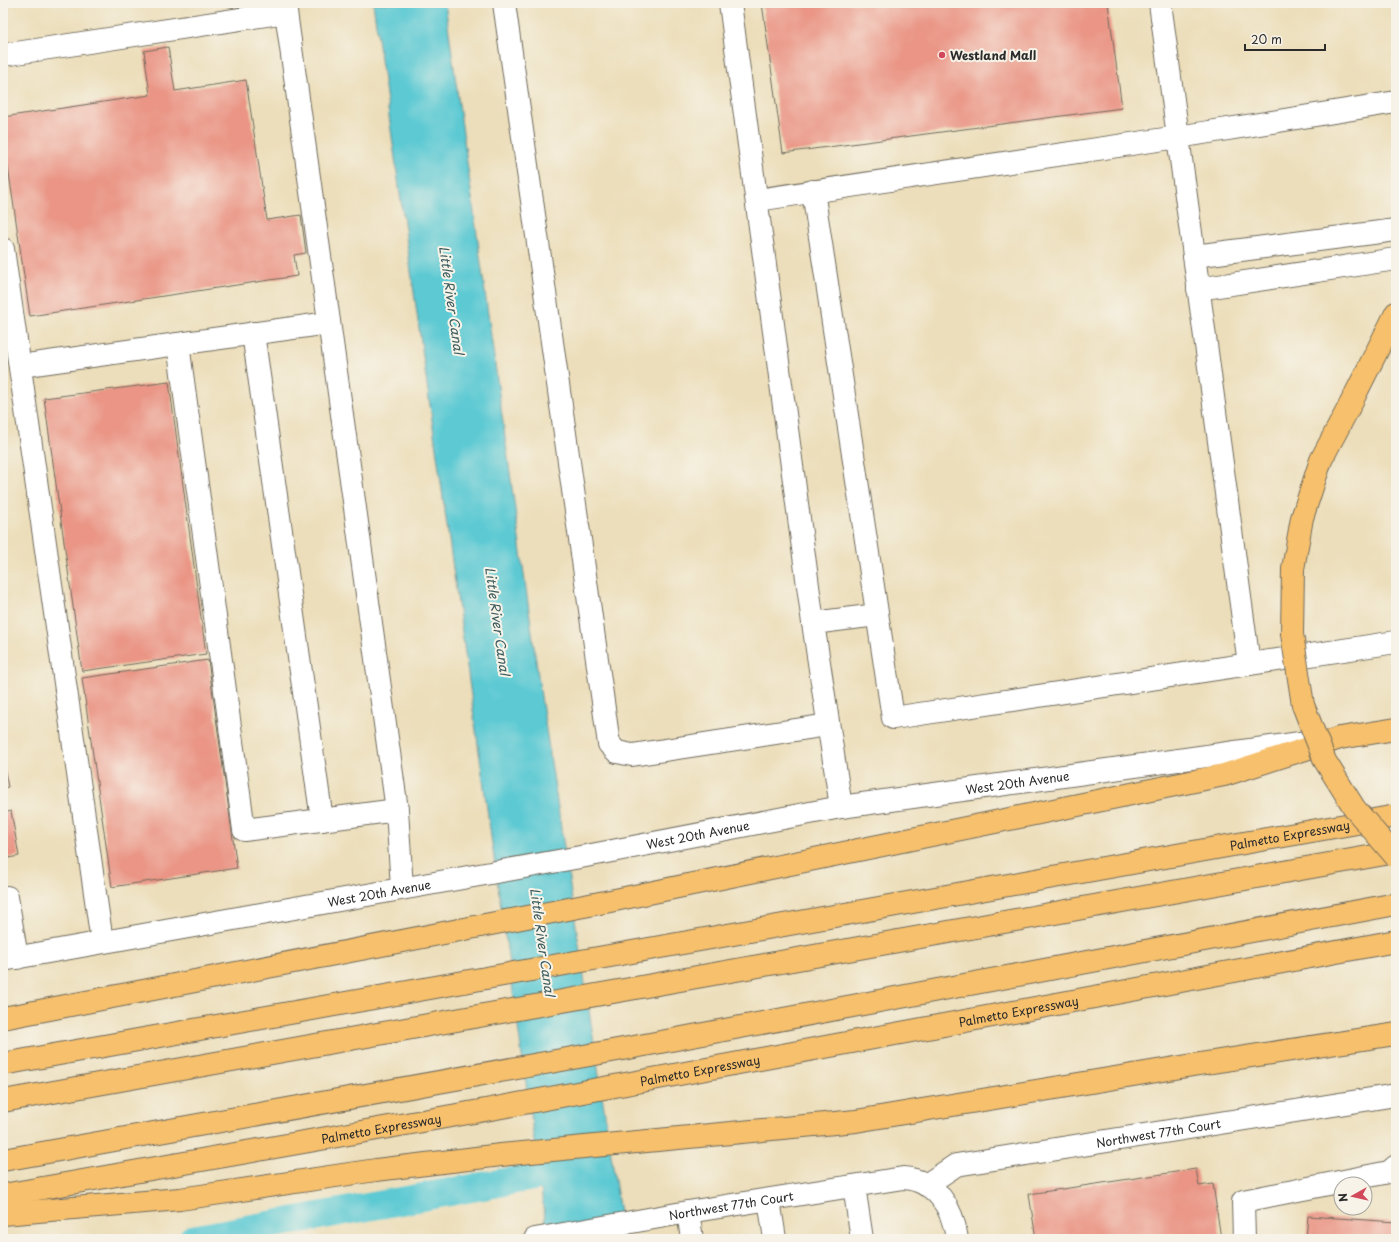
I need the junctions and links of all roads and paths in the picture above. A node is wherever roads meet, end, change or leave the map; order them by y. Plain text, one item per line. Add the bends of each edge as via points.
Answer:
1 (504, 3) edge
2 (730, 3) edge
3 (1160, 3) edge
4 (3, 55) edge
5 (1396, 102) edge
6 (1178, 137) junction
7 (812, 191) junction
8 (757, 200) junction
9 (1396, 230) edge
10 (3, 249) edge
11 (1194, 256) junction
12 (1396, 259) edge
13 (1198, 289) junction
14 (1396, 313) edge
15 (329, 323) junction
16 (253, 333) junction
17 (178, 344) junction
18 (20, 366) junction
19 (877, 615) junction
20 (813, 623) junction
21 (1396, 642) edge
22 (1249, 664) junction
23 (828, 725) junction
24 (1396, 729) edge
25 (1340, 738) junction
26 (840, 807) junction
27 (397, 810) junction
28 (1396, 816) edge
29 (322, 820) junction
30 (1396, 852) edge
31 (1396, 858) edge
32 (402, 888) junction
33 (3, 898) edge
34 (1396, 904) edge
35 (1396, 941) edge
36 (102, 942) junction
37 (10, 959) edge
38 (3, 1018) edge
39 (1396, 1034) edge
40 (3, 1064) edge
41 (1396, 1095) edge
42 (3, 1101) edge
43 (3, 1160) edge
44 (1396, 1166) edge
45 (926, 1185) junction
46 (854, 1186) junction
47 (3, 1195) edge
48 (769, 1200) junction
49 (688, 1212) junction
50 (3, 1214) edge
51 (535, 1239) edge
52 (692, 1239) edge
53 (775, 1239) edge
54 (862, 1239) edge
55 (957, 1239) edge
56 (1244, 1239) edge

1 - 23 street via 609,744 617,752 632,755
2 - 8 street
3 - 6 street
4 - 15 street via 286,12
5 - 6 street
6 - 7 street
6 - 11 street
7 - 8 street
7 - 19 street
8 - 20 street
9 - 11 street
10 - 18 street
11 - 13 street
12 - 13 street
13 - 22 street
14 - 31 main road, bridge via 1321,460 1302,518 1293,569 1292,627 1303,705 1325,761 1355,809
15 - 16 street
15 - 27 street
16 - 17 street
16 - 29 street
17 - 18 street
17 - 29 street via 244,830
18 - 36 street
19 - 20 street
19 - 22 street via 893,718
20 - 23 street
21 - 22 street
23 - 26 street
24 - 25 main road, West 20th Avenue
25 - 26 street, West 20th Avenue
25 - 38 main road via 1224,775 610,901
26 - 32 street, West 20th Avenue
27 - 29 street
27 - 32 street
28 - 40 main road, Palmetto Expressway
30 - 42 main road
32 - 36 street, West 20th Avenue
33 - 37 street via 7,897
34 - 43 main road via 634,1047
35 - 47 main road, Palmetto Expressway via 640,1082
36 - 37 street, West 20th Avenue
39 - 50 main road via 856,1121 501,1155 376,1170 180,1199
41 - 45 street, Northwest 77th Court via 956,1165
44 - 56 street via 1388,1172 1243,1201
45 - 46 street, Northwest 77th Court via 910,1178 903,1178
45 - 55 street, Northwest 77th Court via 942,1198 948,1207 954,1220
46 - 48 street, Northwest 77th Court
46 - 54 street
48 - 49 street, Northwest 77th Court
48 - 53 street
49 - 51 street, Northwest 77th Court
49 - 52 street

